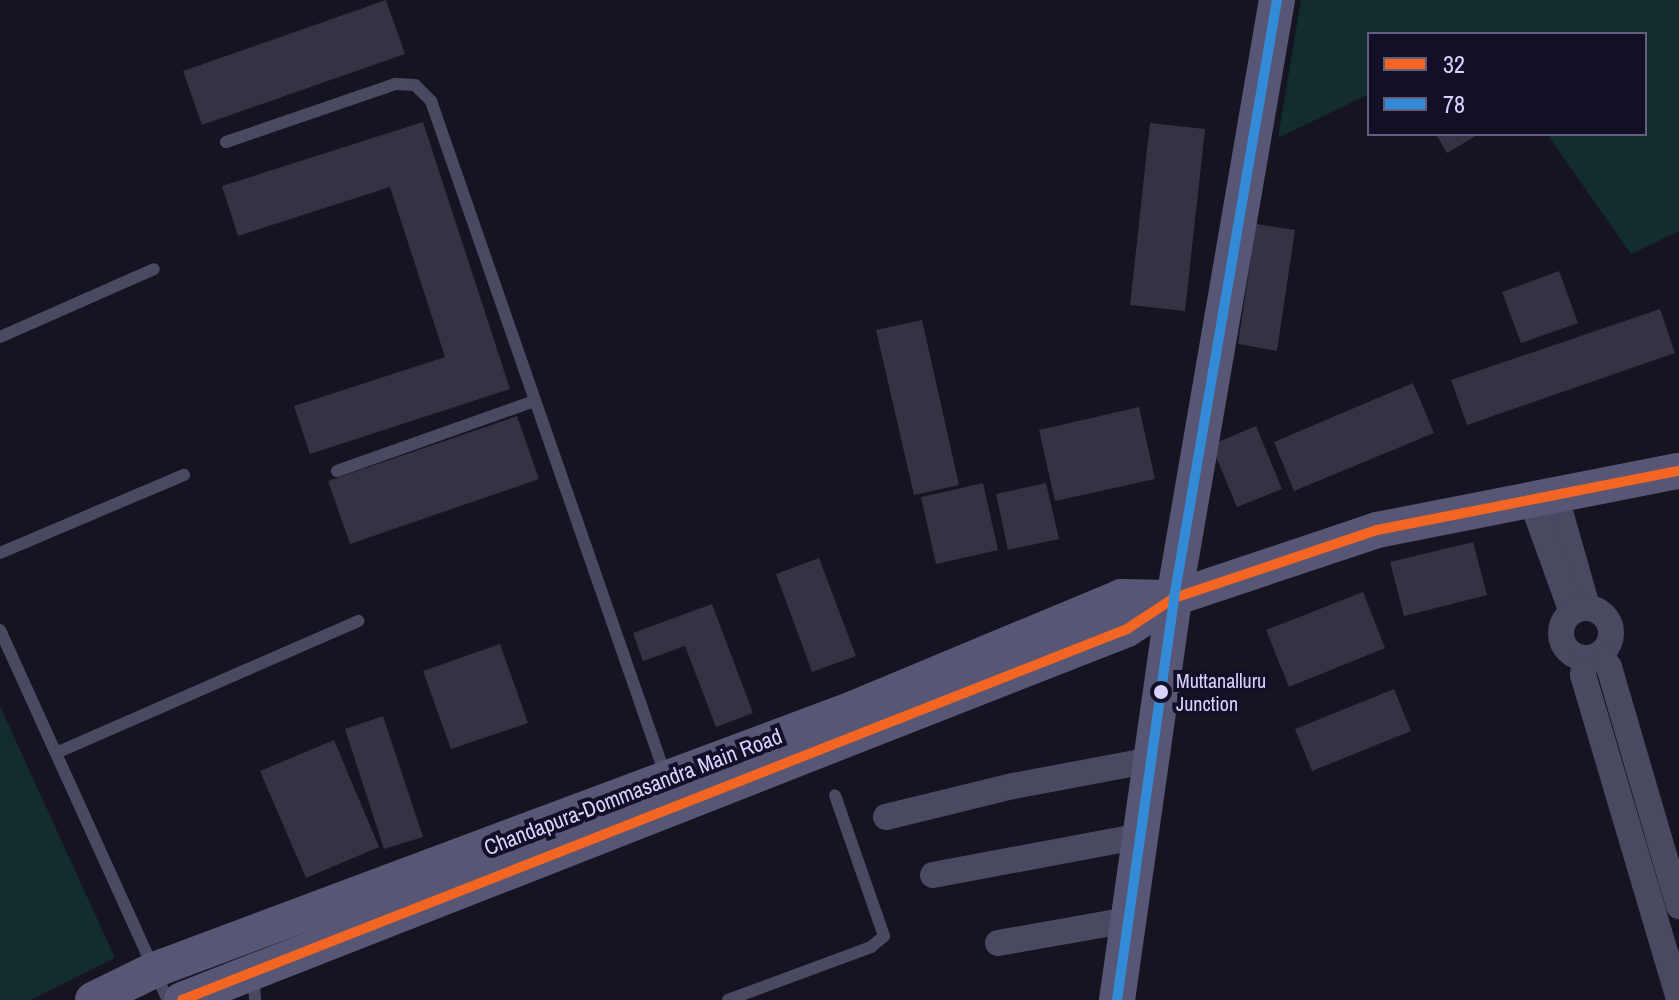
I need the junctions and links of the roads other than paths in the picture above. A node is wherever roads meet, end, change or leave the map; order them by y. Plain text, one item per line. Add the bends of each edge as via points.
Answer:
1 (1277, 0) edge
2 (226, 142) dead end
3 (154, 269) dead end
4 (0, 337) edge
5 (535, 401) junction
6 (337, 471) dead end
7 (1679, 471) edge
8 (184, 475) dead end
9 (1543, 497) junction
10 (0, 553) edge
11 (1174, 598) junction
12 (1580, 610) junction
13 (358, 621) dead end
14 (0, 630) edge
15 (1592, 657) junction
16 (56, 753) junction
17 (1152, 760) junction
18 (668, 781) junction
19 (835, 795) dead end
20 (886, 817) dead end
21 (1142, 836) junction
22 (933, 875) dead end
23 (1679, 906) edge
24 (1129, 920) junction
25 (998, 943) dead end
26 (161, 985) edge
27 (254, 986) edge
28 (1679, 999) edge
29 (93, 1000) edge
30 (182, 1000) edge
31 (728, 1000) edge
32 (1117, 1000) edge

1 - 11 main road
2 - 5 lane via 395,84 415,85 431,101
3 - 4 lane
5 - 6 lane
5 - 18 lane
7 - 9 main road, Chandapura-Dommasandra Main Road
8 - 10 lane
9 - 11 main road, Chandapura-Dommasandra Main Road via 1377,530
9 - 12 street
11 - 17 main road
11 - 18 main road, Chandapura-Dommasandra Main Road via 1121,597
11 - 27 main road, Chandapura-Dommasandra Main Road via 1127,629
12 - 15 street via 1564,622 1561,634 1573,655
12 - 15 street via 1602,614 1611,627 1609,643
13 - 16 lane
14 - 16 lane
15 - 23 street via 1609,667
15 - 28 street via 1583,675
16 - 26 lane
17 - 20 street
17 - 21 main road
18 - 26 main road, Chandapura-Dommasandra Main Road
19 - 31 lane via 884,936 871,947
21 - 22 street
21 - 24 main road
24 - 25 street
24 - 32 main road
26 - 29 main road, Chandapura-Dommasandra Main Road
27 - 30 main road, Chandapura-Dommasandra Main Road

